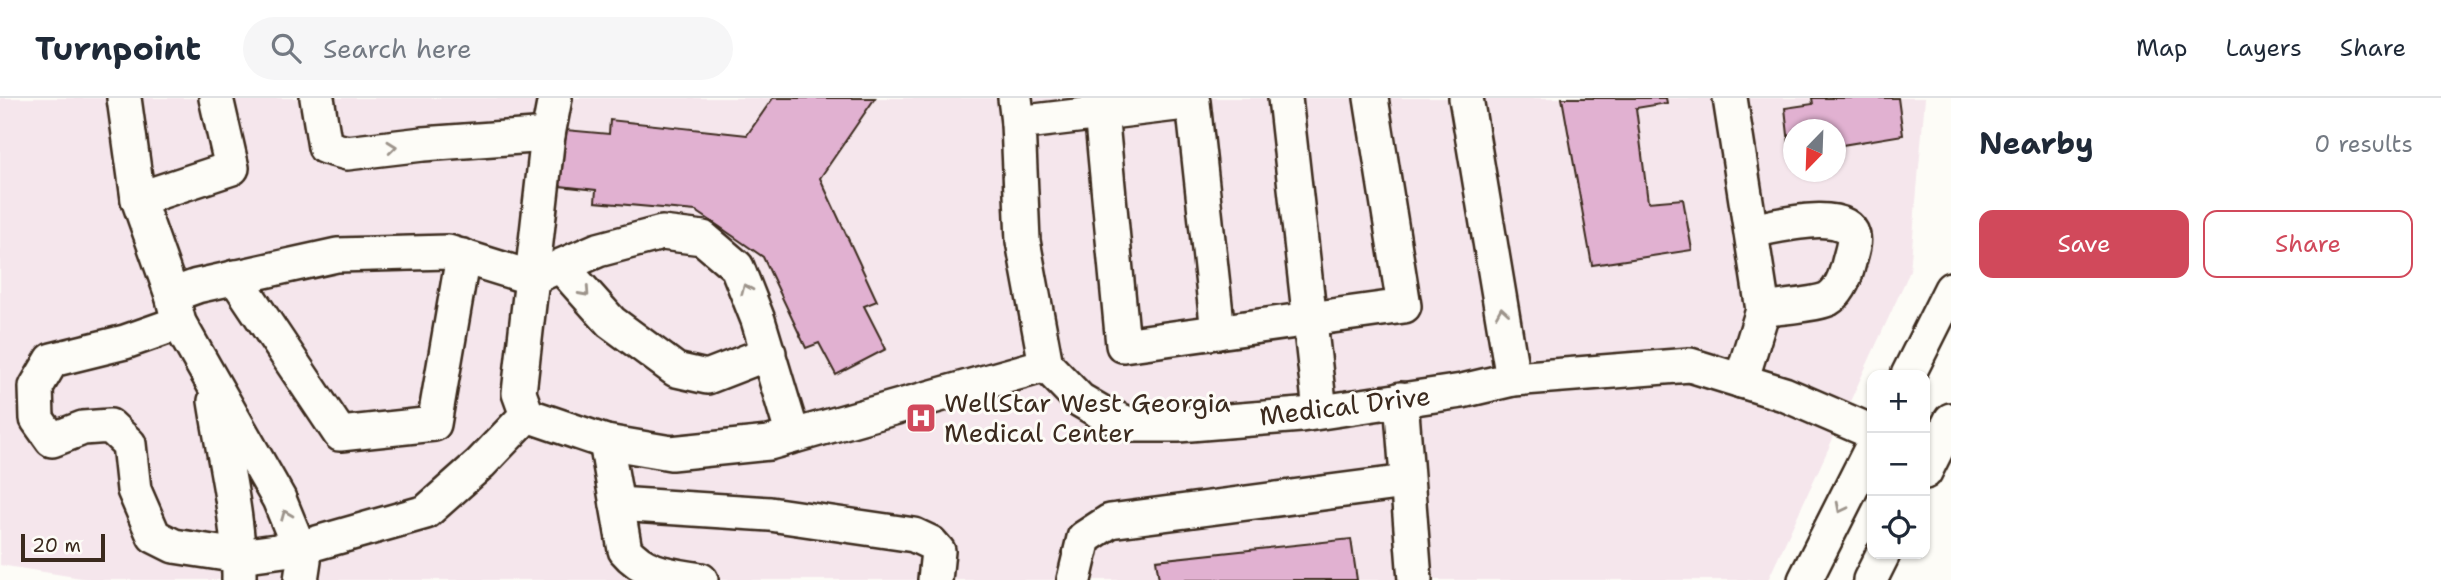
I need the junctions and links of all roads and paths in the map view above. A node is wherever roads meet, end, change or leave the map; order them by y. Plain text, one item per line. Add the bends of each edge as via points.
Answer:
1 (124, 98) edge
2 (216, 98) edge
3 (317, 98) edge
4 (555, 98) edge
5 (1285, 98) edge
6 (1371, 98) edge
7 (1466, 98) edge
8 (1730, 98) edge
9 (1017, 110) edge
10 (1101, 112) junction
11 (548, 135) junction
12 (138, 199) junction
13 (1751, 231) junction
14 (463, 256) junction
15 (546, 272) junction
16 (235, 277) junction
17 (1951, 289) edge
18 (175, 309) junction
19 (1763, 310) junction
20 (1310, 319) junction
21 (1218, 332) junction
22 (769, 354) junction
23 (1046, 365) junction
24 (1910, 370) edge
25 (211, 378) junction
26 (1513, 380) junction
27 (1741, 381) junction
28 (1401, 399) junction
29 (1320, 411) junction
30 (527, 415) junction
31 (1951, 420) edge
32 (1867, 430) edge
33 (793, 436) junction
34 (606, 442) junction
35 (1867, 457) edge
36 (1930, 458) edge
37 (1406, 482) junction
38 (617, 504) junction
39 (1880, 559) edge
40 (300, 564) edge
41 (239, 568) edge
42 (701, 580) edge
43 (934, 580) edge
44 (1074, 580) edge
45 (1415, 580) edge
46 (1805, 580) edge
47 (1870, 580) edge

1 - 12 street
2 - 12 street via 232,168
3 -> 11 street via 325,147 347,153
4 - 11 street
5 - 20 street
6 - 20 street via 1404,306
26 -> 7 street
8 - 13 street
9 - 10 street
9 - 23 street via 1023,241
10 - 21 street via 1193,102
10 - 21 street via 1123,345
11 - 15 street
12 - 18 street
13 - 19 street
13 - 19 street via 1821,219 1850,228 1854,238 1847,272 1826,300
14 - 15 street
14 - 16 street via 448,252 337,255
14 - 16 street via 435,424 340,434
15 -> 22 street via 676,370 707,377
22 -> 15 street via 737,267 703,238 662,233 598,250
15 - 30 street via 519,393
16 - 18 street via 197,286
17 - 24 street
18 - 25 street
18 - 41 street via 125,342 52,359 36,387 37,419 52,440 83,428 110,426 129,444 134,490 154,536
19 - 27 street
20 - 21 street
20 - 29 street
22 - 33 street
23 - 29 street, Medical Drive via 1080,400 1132,425
23 - 33 street
40 -> 25 street via 279,499
25 - 41 street
26 - 27 street, Medical Drive via 1690,365
26 - 28 street, Medical Drive
27 - 32 street, Medical Drive
28 - 29 street, Medical Drive
28 - 37 street
30 - 34 street
30 - 40 street via 426,512
31 - 36 street
33 - 34 street via 769,443 671,453
34 - 38 street
35 -> 46 street
37 - 44 street via 1110,521 1084,538
37 - 45 street
38 - 42 street via 625,550 635,562 660,573
38 - 43 street via 770,514 914,535 938,551
39 - 47 street
40 - 41 street

